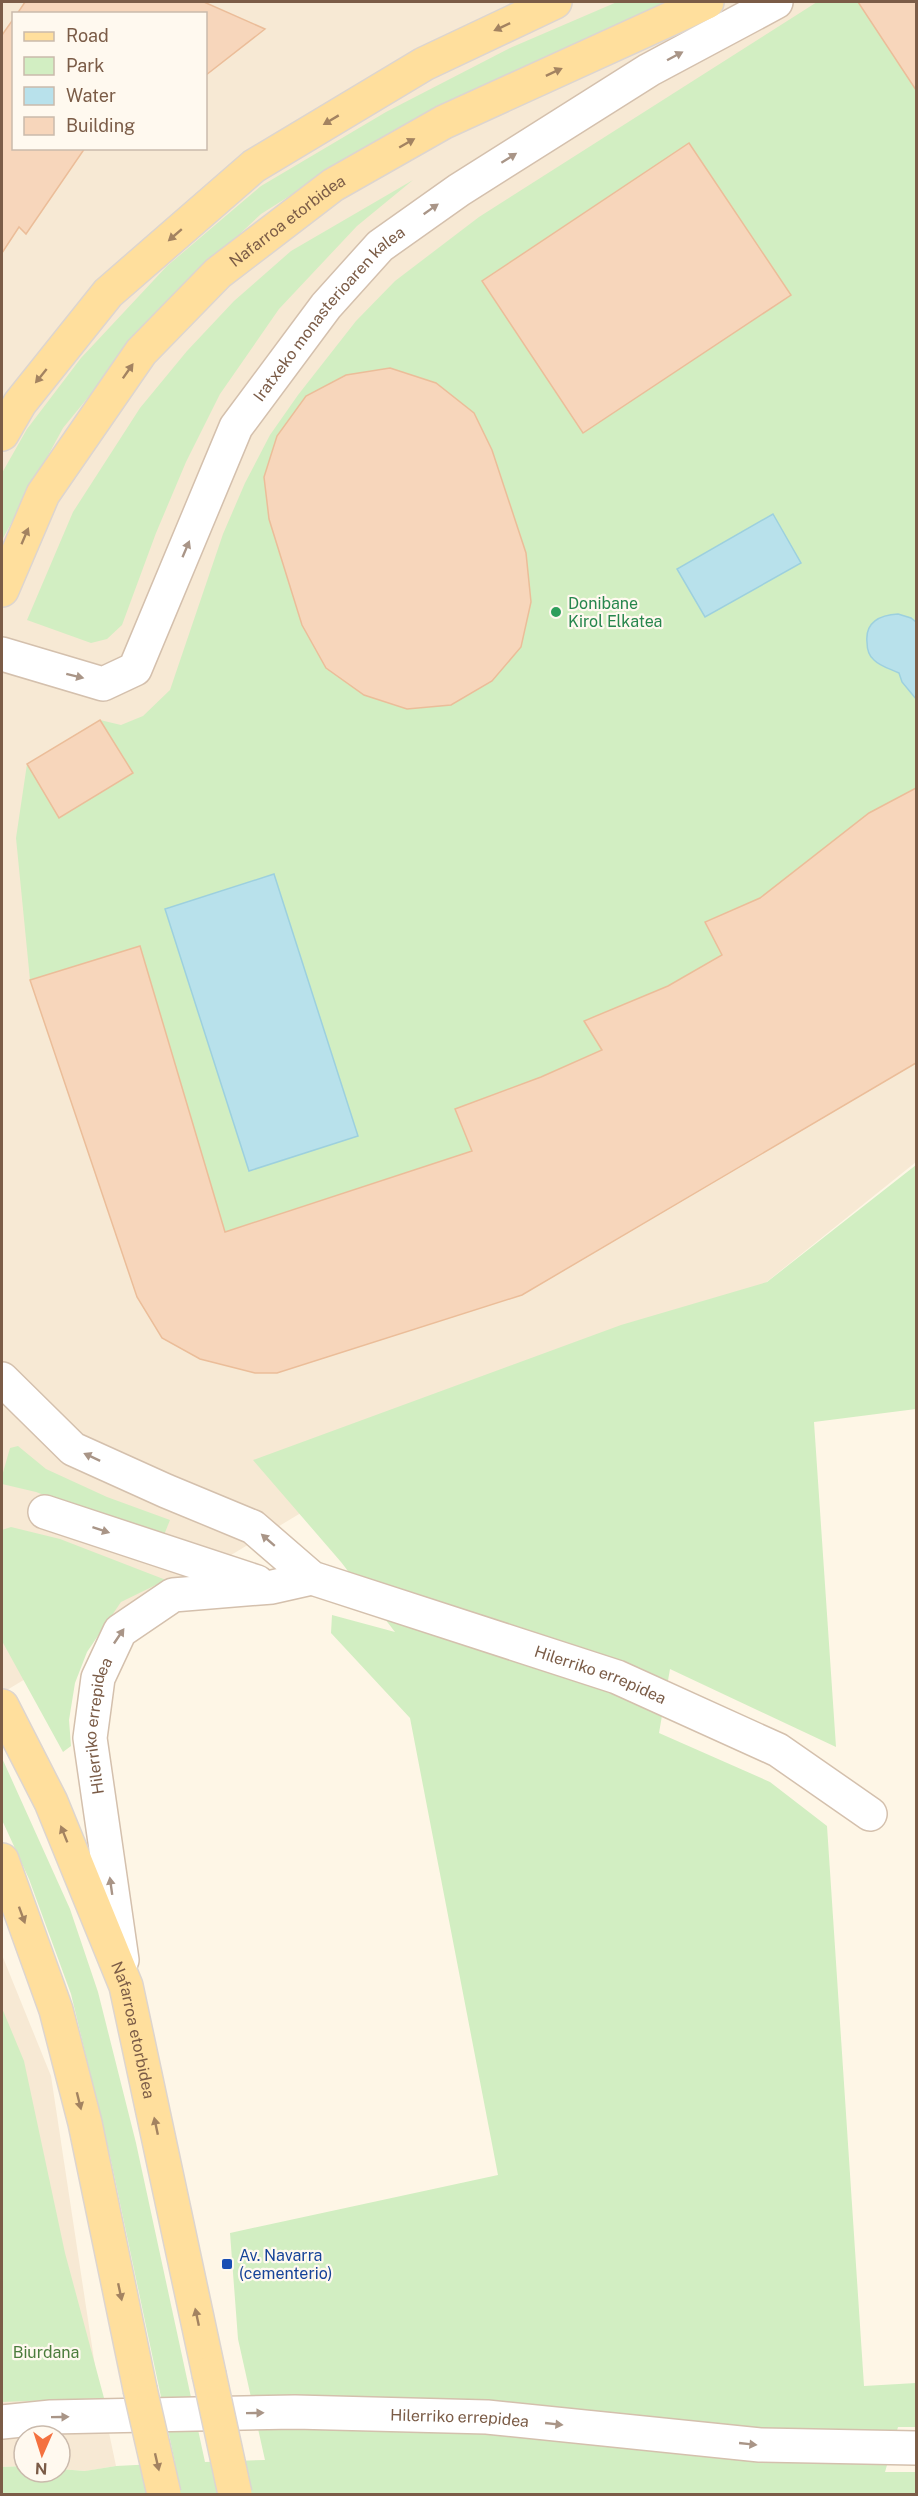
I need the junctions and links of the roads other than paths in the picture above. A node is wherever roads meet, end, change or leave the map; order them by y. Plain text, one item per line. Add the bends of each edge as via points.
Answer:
1 (555, 2) edge
2 (707, 2) edge
3 (776, 2) edge
4 (2, 434) edge
5 (2, 590) edge
6 (10, 657) edge
7 (2, 1379) edge
8 (45, 1512) dead end
9 (312, 1578) junction
10 (272, 1587) junction
11 (2, 1706) edge
12 (870, 1814) dead end
13 (2, 1860) edge
14 (126, 1986) junction
15 (2, 2422) edge
16 (916, 2448) edge
17 (164, 2494) edge
18 (235, 2494) edge

1 -> 4 main road via 424,64 254,166 108,293 20,403
5 -> 2 main road, Nafarroa etorbidea via 43,494 141,352 218,273 333,185 444,122
6 -> 3 street, Iratxeko monasterioaren kalea via 103,684 135,669 236,428 326,306 380,246 459,190 649,70
9 -> 7 street, Hilerriko errepidea via 253,1527 73,1449
8 -> 10 street
9 - 10 street, Hilerriko errepidea
9 - 12 street, Hilerriko errepidea via 617,1677 778,1750
14 -> 10 street, Hilerriko errepidea via 90,1738 98,1678 120,1631 173,1595
14 -> 11 main road, Nafarroa etorbidea via 51,1802
13 -> 17 main road, bridge via 56,2010 85,2123
18 -> 14 main road, Nafarroa etorbidea, bridge
15 -> 16 street, Hilerriko errepidea via 51,2417 295,2412 487,2416 760,2445

